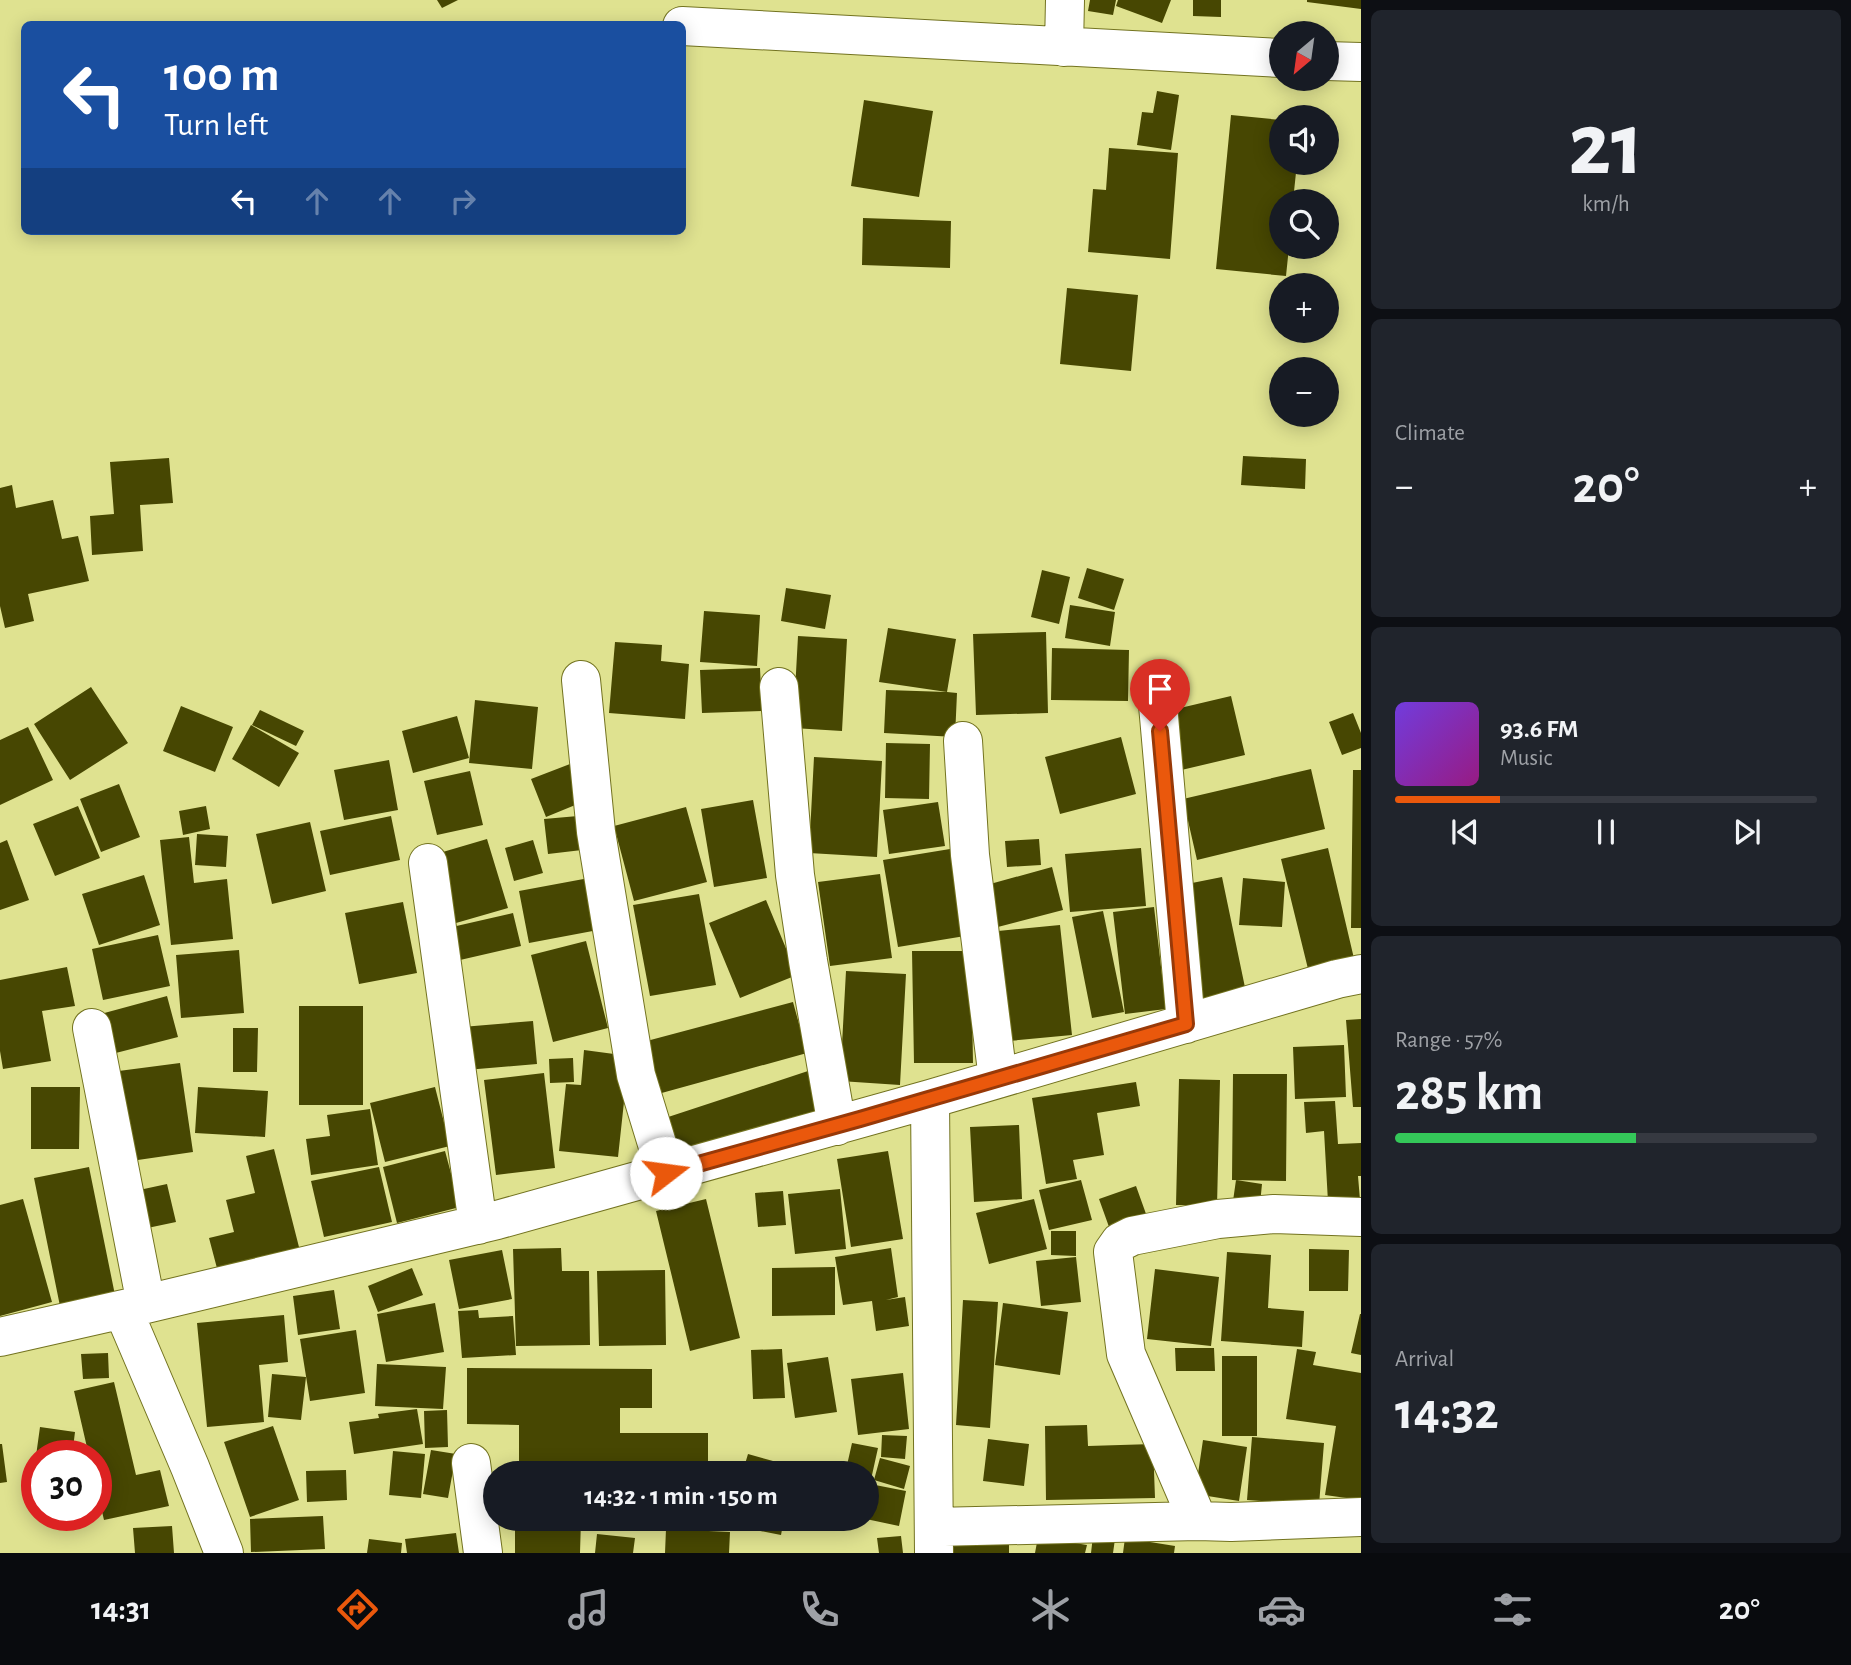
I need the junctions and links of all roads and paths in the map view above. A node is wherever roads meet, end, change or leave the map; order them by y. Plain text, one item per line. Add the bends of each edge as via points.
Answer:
1 (1065, 0) edge
2 (686, 26) edge
3 (1065, 47) junction
4 (1269, 57) edge
5 (1339, 61) edge
6 (1361, 62) edge
7 (581, 680) dead end
8 (779, 687) dead end
9 (1158, 705) dead end
10 (963, 741) dead end
11 (428, 863) dead end
12 (1361, 974) edge
13 (1186, 1024) junction
14 (92, 1028) dead end
15 (998, 1079) junction
16 (930, 1099) junction
17 (837, 1126) junction
18 (666, 1173) junction
19 (1361, 1217) edge
20 (478, 1225) junction
21 (135, 1307) junction
22 (0, 1337) edge
23 (471, 1463) dead end
24 (1361, 1517) edge
25 (1220, 1532) edge
26 (934, 1540) edge
27 (224, 1553) edge
28 (483, 1553) edge

1 - 3 street
2 - 3 street
3 - 4 street
5 - 6 street
7 - 18 street via 596,832 636,1075
8 - 17 street via 795,874
9 - 13 street
10 - 15 street via 970,855
11 - 20 street
12 - 13 street
13 - 15 street
14 - 21 street
15 - 16 street
16 - 17 street
16 - 26 street
17 - 18 street
18 - 20 street
19 - 25 street via 1274,1214 1218,1219 1132,1237 1120,1242 1113,1252 1126,1354
20 - 21 street
21 - 22 street
21 - 27 street
23 - 28 street
24 - 25 street
25 - 26 street

